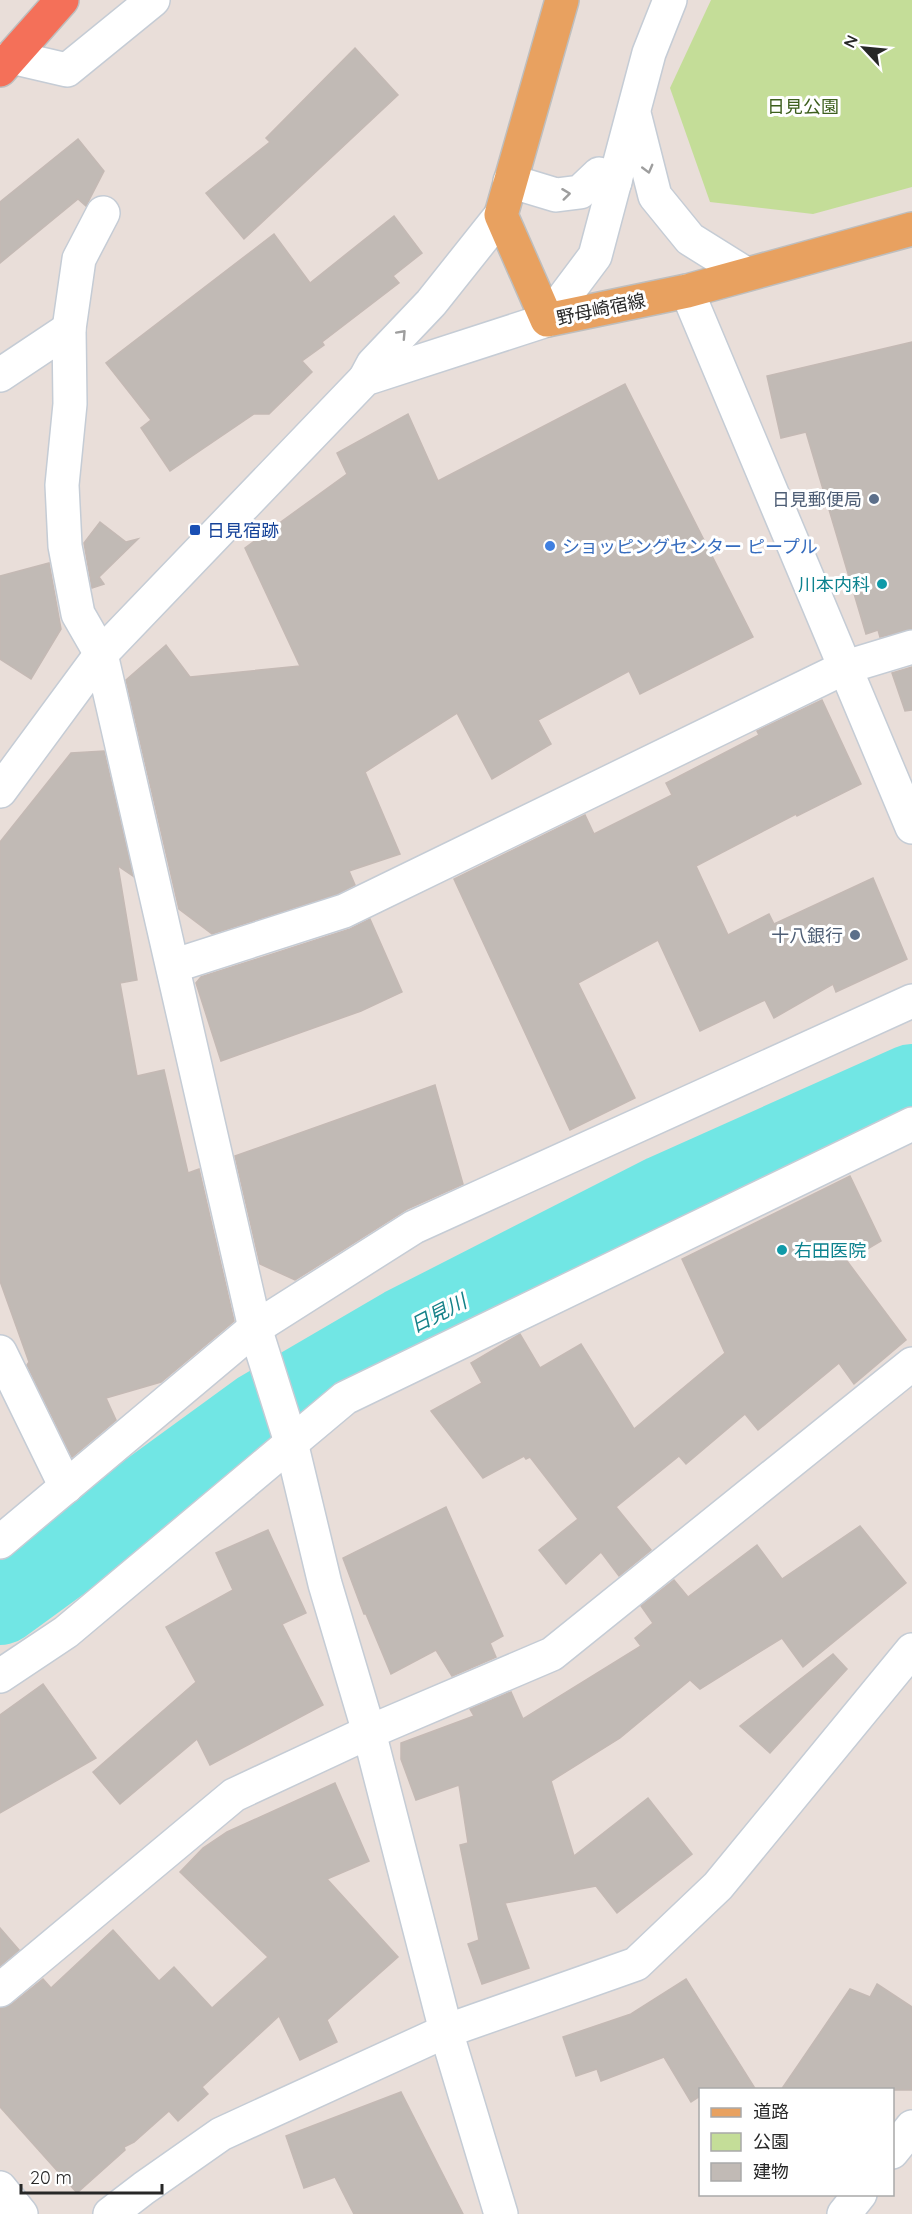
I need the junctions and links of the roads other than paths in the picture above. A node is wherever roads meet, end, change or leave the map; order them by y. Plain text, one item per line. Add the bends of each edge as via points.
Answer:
1 (62, 0) edge
2 (153, 0) edge
3 (562, 0) edge
4 (670, 0) edge
5 (6, 64) edge
6 (633, 112) junction
7 (510, 181) junction
8 (615, 182) junction
9 (103, 213) dead end
10 (501, 215) junction
11 (912, 229) edge
12 (746, 274) junction
13 (687, 291) junction
14 (548, 320) junction
15 (69, 330) junction
16 (0, 375) edge
17 (365, 379) junction
18 (912, 647) edge
19 (101, 654) junction
20 (846, 667) junction
21 (0, 791) edge
22 (912, 827) edge
23 (173, 966) junction
24 (912, 1001) edge
25 (912, 1124) edge
26 (255, 1328) junction
27 (0, 1352) edge
28 (912, 1364) edge
29 (291, 1442) junction
30 (66, 1487) junction
31 (0, 1542) edge
32 (912, 1650) edge
33 (0, 1676) edge
34 (369, 1732) junction
35 (0, 1990) edge
36 (446, 2031) junction
37 (0, 2188) edge
38 (858, 2196) edge
39 (21, 2214) edge
40 (110, 2214) edge
41 (501, 2214) edge
42 (844, 2214) edge

1 - 5 highway
2 - 5 street via 67,70
3 - 7 main road
4 - 6 street via 649,53
6 - 8 street
6 -> 12 street via 655,196 690,239
7 -> 8 street via 556,195 580,192 599,174
7 - 10 main road
8 - 14 street via 595,256
9 - 15 street via 79,259
10 - 14 main road, 野母崎宿線
17 -> 10 street via 373,364 431,303
11 - 12 main road, 野母崎宿線
12 - 13 main road, 野母崎宿線
13 - 14 main road, 野母崎宿線
13 - 20 street
14 - 17 street
15 - 16 street
15 - 19 street via 70,404 62,485 65,546 78,614
17 - 19 street
18 - 20 street
19 - 21 street
19 - 23 street
20 - 22 street
20 - 23 street via 344,911
23 - 26 street
24 - 26 street via 414,1227
25 - 29 street via 345,1398
26 - 29 street
26 - 30 street
27 - 30 street
28 - 34 street via 552,1654
29 - 33 street via 66,1632
29 - 34 street via 325,1584
30 - 31 street
32 - 36 street via 718,1886 636,1964
34 - 35 street via 234,1795
34 - 36 street
36 - 40 street via 221,2134
36 - 41 street
37 - 39 street
38 - 42 street

